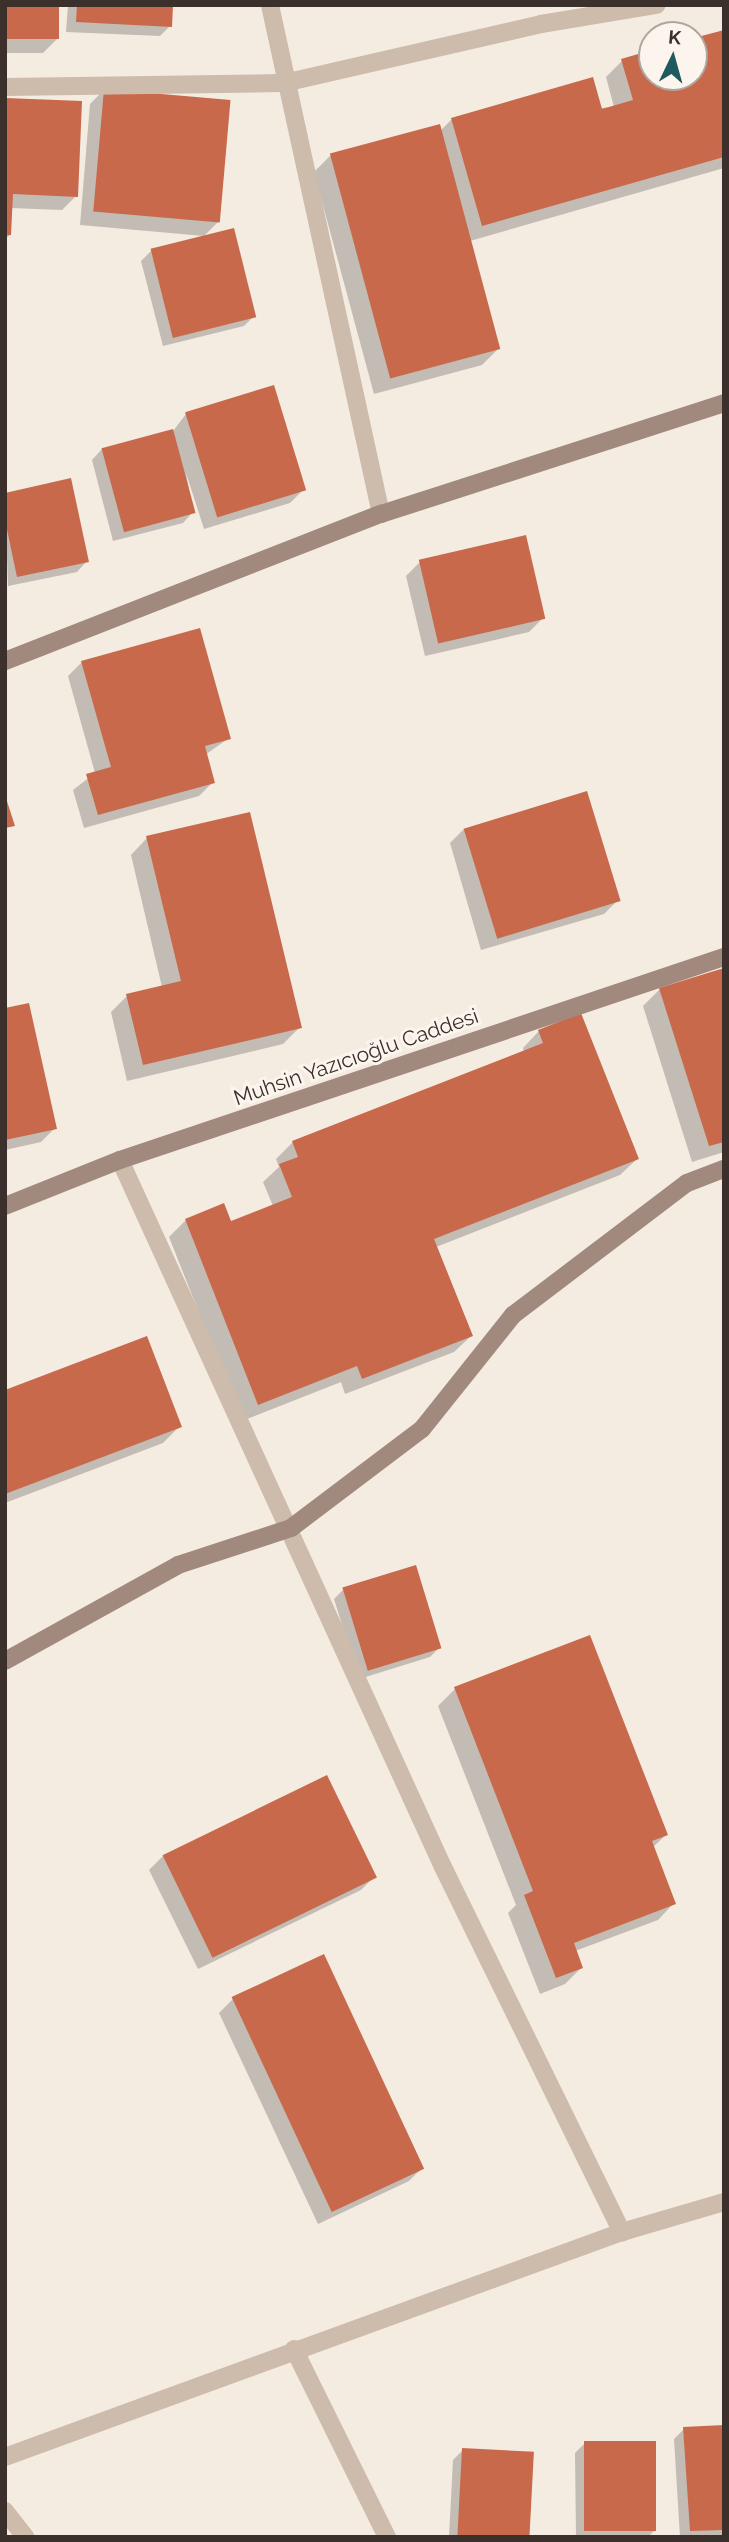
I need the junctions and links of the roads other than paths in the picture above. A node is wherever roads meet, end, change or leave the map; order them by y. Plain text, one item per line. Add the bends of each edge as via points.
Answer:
1 (270, 5) edge
2 (656, 5) edge
3 (284, 83) junction
4 (5, 87) edge
5 (724, 403) edge
6 (381, 514) junction
7 (5, 661) edge
8 (724, 957) edge
9 (120, 1160) junction
10 (724, 1169) edge
11 (5, 1206) edge
12 (291, 1528) junction
13 (5, 1661) edge
14 (724, 2202) edge
15 (622, 2232) junction
16 (294, 2349) junction
17 (5, 2458) edge
18 (5, 2511) edge
19 (24, 2537) edge
20 (387, 2537) edge

1 - 3 street
2 - 3 street via 541,24
3 - 4 street
3 - 6 street
5 - 6 street
6 - 7 street
8 - 9 street, Muhsin Yazıcıoğlu Caddesi
9 - 11 street, Muhsin Yazıcıoğlu Caddesi
9 - 12 street
10 - 12 street via 687,1184 513,1315 422,1429
12 - 13 street via 178,1565
12 - 15 street via 443,1867
14 - 15 street
15 - 16 street
16 - 17 street
16 - 20 street
18 - 19 street

